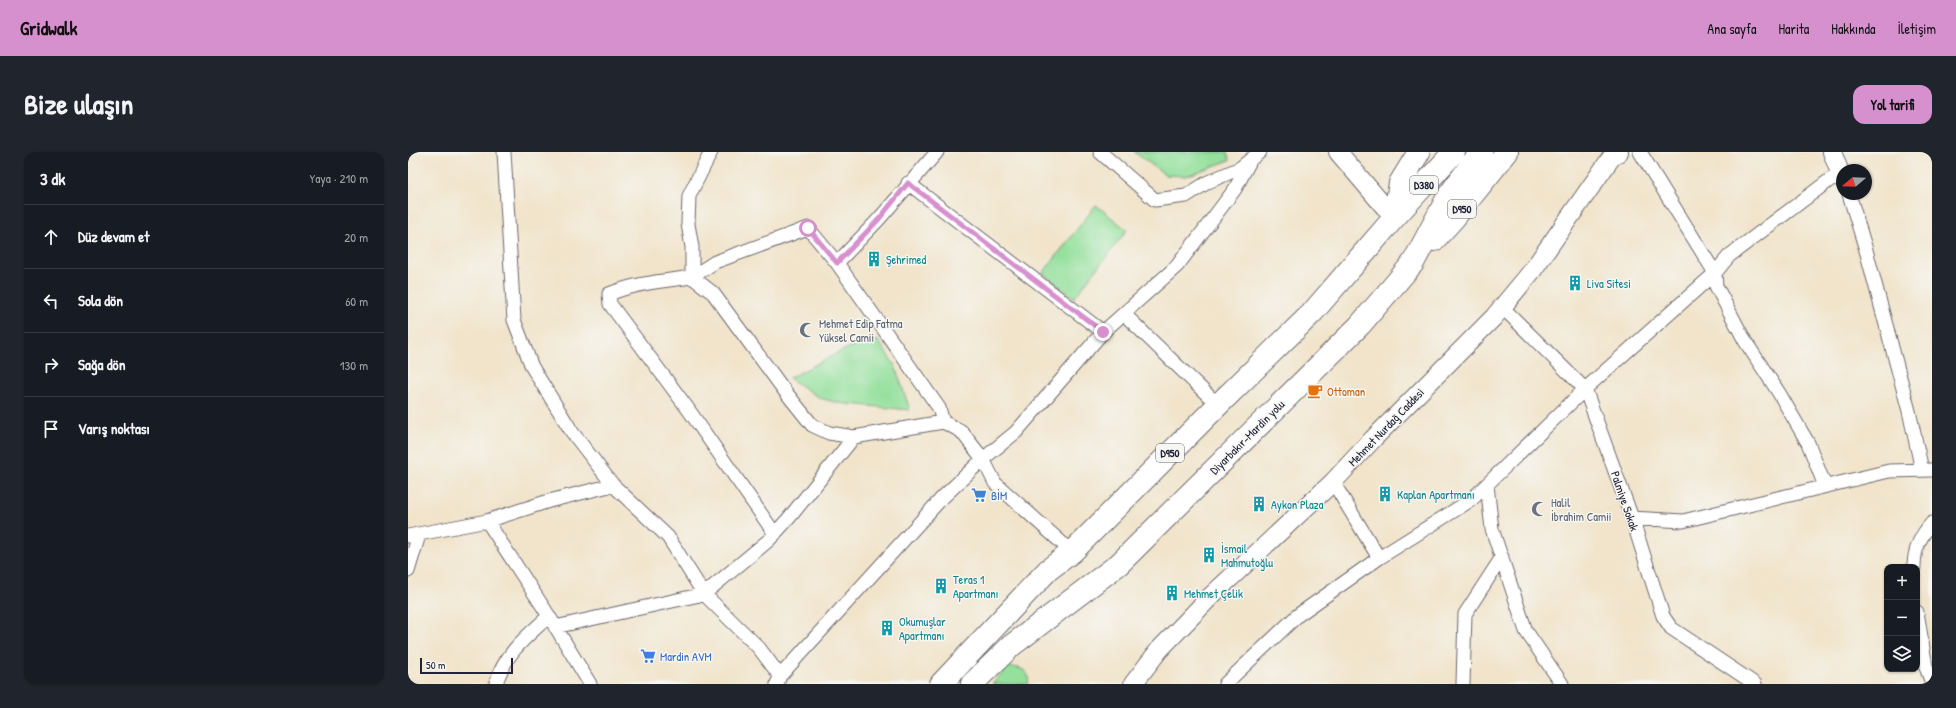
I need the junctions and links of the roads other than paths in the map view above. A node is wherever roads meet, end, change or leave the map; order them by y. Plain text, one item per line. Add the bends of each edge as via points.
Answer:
1 (504, 152) edge
2 (711, 152) edge
3 (937, 152) edge
4 (1100, 152) edge
5 (1338, 152) edge
6 (1419, 152) edge
7 (1454, 152) edge
8 (1481, 152) edge
9 (1507, 152) edge
10 (1619, 152) edge
11 (1640, 152) edge
12 (1832, 152) edge
13 (1256, 156) edge
14 (1837, 164) edge
15 (1836, 179) edge
16 (908, 183) junction
17 (1851, 200) edge
18 (1394, 218) junction
19 (837, 263) junction
20 (1413, 263) junction
21 (1715, 273) junction
22 (692, 277) junction
23 (1502, 307) junction
24 (1124, 314) junction
25 (1103, 332) junction
26 (1585, 389) junction
27 (1218, 405) junction
28 (943, 422) junction
29 (854, 437) junction
30 (983, 459) junction
31 (1927, 470) edge
32 (1333, 482) junction
33 (1487, 485) junction
34 (613, 486) junction
35 (1825, 486) junction
36 (1632, 518) junction
37 (487, 521) junction
38 (1932, 523) edge
39 (775, 534) junction
40 (414, 536) edge
41 (1072, 552) junction
42 (1502, 557) junction
43 (1379, 558) junction
44 (1914, 564) edge
45 (408, 571) edge
46 (704, 594) junction
47 (552, 622) junction
48 (1920, 631) edge
49 (778, 680) edge
50 (1932, 683) edge
51 (496, 684) edge
52 (590, 684) edge
53 (941, 684) edge
54 (972, 684) edge
55 (1133, 684) edge
56 (1225, 684) edge
57 (1463, 684) edge
58 (1562, 684) edge
59 (1755, 684) edge

1 - 34 street via 514,320 532,367 572,432
2 - 22 street via 689,196 688,224 692,247
3 - 16 street
4 - 13 street via 1155,200 1186,196 1208,182 1240,168
5 - 18 street
6 - 18 highway via 1400,183
7 - 18 highway, D380
8 - 20 highway, Diyarbakır-Mardin yolu / D380 via 1449,195
9 - 20 highway, D950 via 1454,218
10 - 23 street, Mehmet Nurdağ Caddesi via 1611,158 1532,271
11 - 21 street
12 - 14 street
13 - 24 street via 1235,189 1177,266
15 - 21 street via 1825,183 1729,256
16 - 19 street via 879,219
16 - 25 street
17 - 31 street via 1908,412
18 - 27 highway, D950 via 1312,313
19 - 22 street via 808,228 715,262
19 - 28 street via 939,408
20 - 54 highway, Diyarbakır-Mardin yolu / D950 via 1360,325 1120,564 1011,646
21 - 26 street
21 - 35 street via 1716,286 1745,341 1808,443
22 - 29 street via 714,293 812,425 829,433
22 - 39 street via 625,288 609,294 610,304
23 - 26 street, Palmiye Sokak
23 - 32 street, Mehmet Nurdağ Caddesi
24 - 25 street
24 - 27 street
25 - 30 street via 1016,432
26 - 33 street
26 - 36 street, Palmiye Sokak
27 - 41 highway, D950
28 - 29 street
28 - 30 street via 961,431
29 - 39 street
30 - 41 street via 996,483
30 - 49 street via 941,499
31 - 35 street via 1890,471
32 - 43 street
32 - 55 street, Mehmet Nurdağ Caddesi via 1211,596 1160,650
33 - 42 street via 1492,528
33 - 43 street via 1471,500
34 - 37 street via 549,501
34 - 46 street via 668,537
35 - 36 street via 1682,521
36 - 59 street, Palmiye Sokak via 1663,616 1671,628
37 - 40 street
37 - 47 street
38 - 44 street via 1917,545
39 - 46 street
40 - 45 street
41 - 53 highway, D950 via 1048,570
42 - 57 street via 1465,614
42 - 58 street via 1526,631
43 - 56 street via 1298,616
46 - 47 street
46 - 49 street via 759,648
47 - 51 street via 518,644 508,657
47 - 52 street
48 - 50 street via 1926,668

